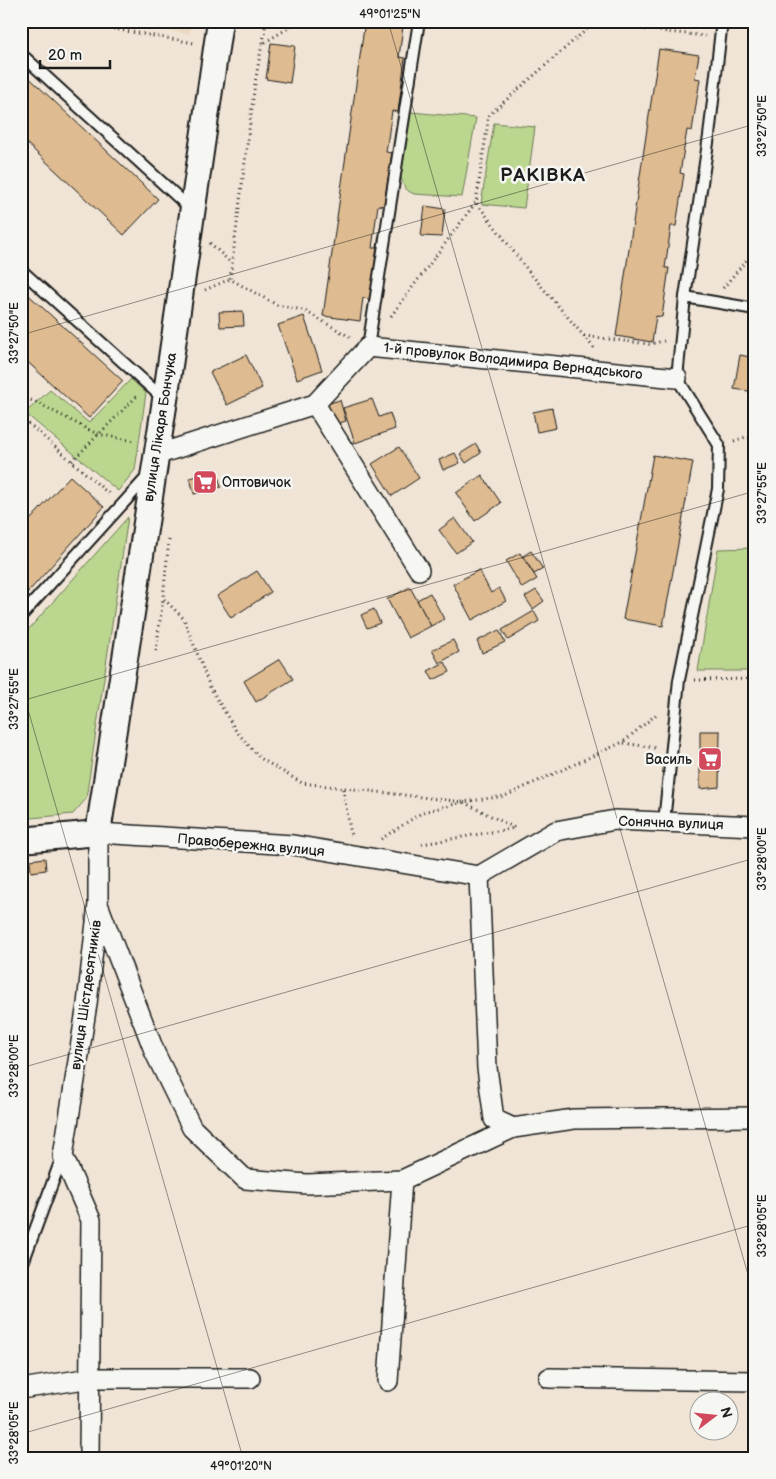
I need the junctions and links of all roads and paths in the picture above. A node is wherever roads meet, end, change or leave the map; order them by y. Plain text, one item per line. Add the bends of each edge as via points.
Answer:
1 (69, 21) edge
2 (220, 21) edge
3 (266, 21) edge
4 (300, 21) edge
5 (419, 21) edge
6 (596, 21) edge
7 (627, 21) edge
8 (722, 21) edge
9 (721, 38) junction
10 (262, 44) junction
11 (216, 46) junction
12 (21, 54) edge
13 (476, 202) junction
14 (192, 210) junction
15 (755, 250) edge
16 (21, 270) edge
17 (685, 297) junction
18 (711, 302) junction
19 (755, 309) edge
20 (389, 318) dead end
21 (584, 336) junction
22 (681, 337) junction
23 (368, 347) junction
24 (614, 371) junction
25 (677, 378) junction
26 (157, 393) junction
27 (21, 398) edge
28 (315, 404) junction
29 (21, 416) edge
30 (98, 434) junction
31 (156, 456) junction
32 (72, 461) junction
33 (122, 504) junction
34 (170, 532) dead end
35 (418, 570) dead end
36 (163, 598) junction
37 (21, 616) edge
38 (156, 651) dead end
39 (679, 680) junction
40 (755, 680) edge
41 (677, 697) junction
42 (623, 742) junction
43 (671, 751) junction
44 (343, 789) junction
45 (463, 802) junction
46 (664, 822) junction
47 (755, 826) edge
48 (515, 828) junction
49 (524, 828) dead end
50 (98, 834) junction
51 (21, 840) edge
52 (421, 844) dead end
53 (355, 855) junction
54 (479, 876) junction
55 (98, 904) junction
56 (755, 1116) edge
57 (513, 1128) junction
58 (63, 1156) junction
59 (402, 1180) junction
60 (21, 1268) edge
61 (91, 1378) junction
62 (250, 1378) dead end
63 (549, 1378) dead end
64 (388, 1381) dead end
65 (755, 1381) edge
66 (21, 1389) edge
67 (89, 1458) edge

1 - 11 path
2 - 11 street, вулиця Лікаря Бончука
3 - 10 path
4 - 10 path
5 - 23 lane
6 - 13 path via 489,115
7 - 9 path via 641,29
8 - 9 lane
9 - 17 lane
10 - 23 path via 230,279 277,305 303,310
11 - 14 street, вулиця Лікаря Бончука
12 - 14 lane
13 - 20 path
13 - 21 path via 530,273
14 - 26 street, вулиця Лікаря Бончука
15 - 18 path
16 - 26 lane
17 - 18 lane
17 - 22 lane
18 - 19 lane
21 - 22 path via 649,344
21 - 24 path
22 - 25 lane
23 - 24 street, 1-й провулок Володимира Вернадського
23 - 28 street, 1-й провулок Володимира Вернадського
24 - 25 street, 1-й провулок Володимира Вернадського
25 - 39 lane via 719,445 718,489
26 - 30 path
26 - 31 street, вулиця Лікаря Бончука
27 - 30 path via 34,401
28 - 31 street
28 - 35 street
29 - 32 path
30 - 31 path
30 - 32 path
31 - 33 lane
31 - 50 street, вулиця Лікаря Бончука
32 - 33 path
33 - 37 lane
34 - 36 path
36 - 38 path
36 - 44 path via 184,620 210,687 236,731 260,758 302,783
39 - 40 path
39 - 41 lane
41 - 42 path
41 - 43 lane
42 - 43 path
42 - 45 path via 505,796
43 - 46 lane
44 - 45 path
44 - 53 path
45 - 48 path
45 - 53 path via 423,812
46 - 47 street, Сонячна вулиця
46 - 54 street, Сонячна вулиця via 615,820 556,831
48 - 49 path
48 - 52 path
50 - 51 street, Правобережна вулиця
50 - 53 street, Правобережна вулиця via 293,845
50 - 55 street, вулиця Шістдесятників
53 - 54 street, Правобережна вулиця
54 - 57 street via 488,1076 494,1119
55 - 58 street, вулиця Шістдесятників via 87,1004
55 - 59 street via 155,1053 192,1128 245,1180 307,1184
56 - 57 street via 574,1119
57 - 59 street
58 - 60 lane, вулиця Шістдесятників
58 - 61 street via 91,1220
59 - 64 street
61 - 62 street
61 - 66 street
61 - 67 street
63 - 65 street

